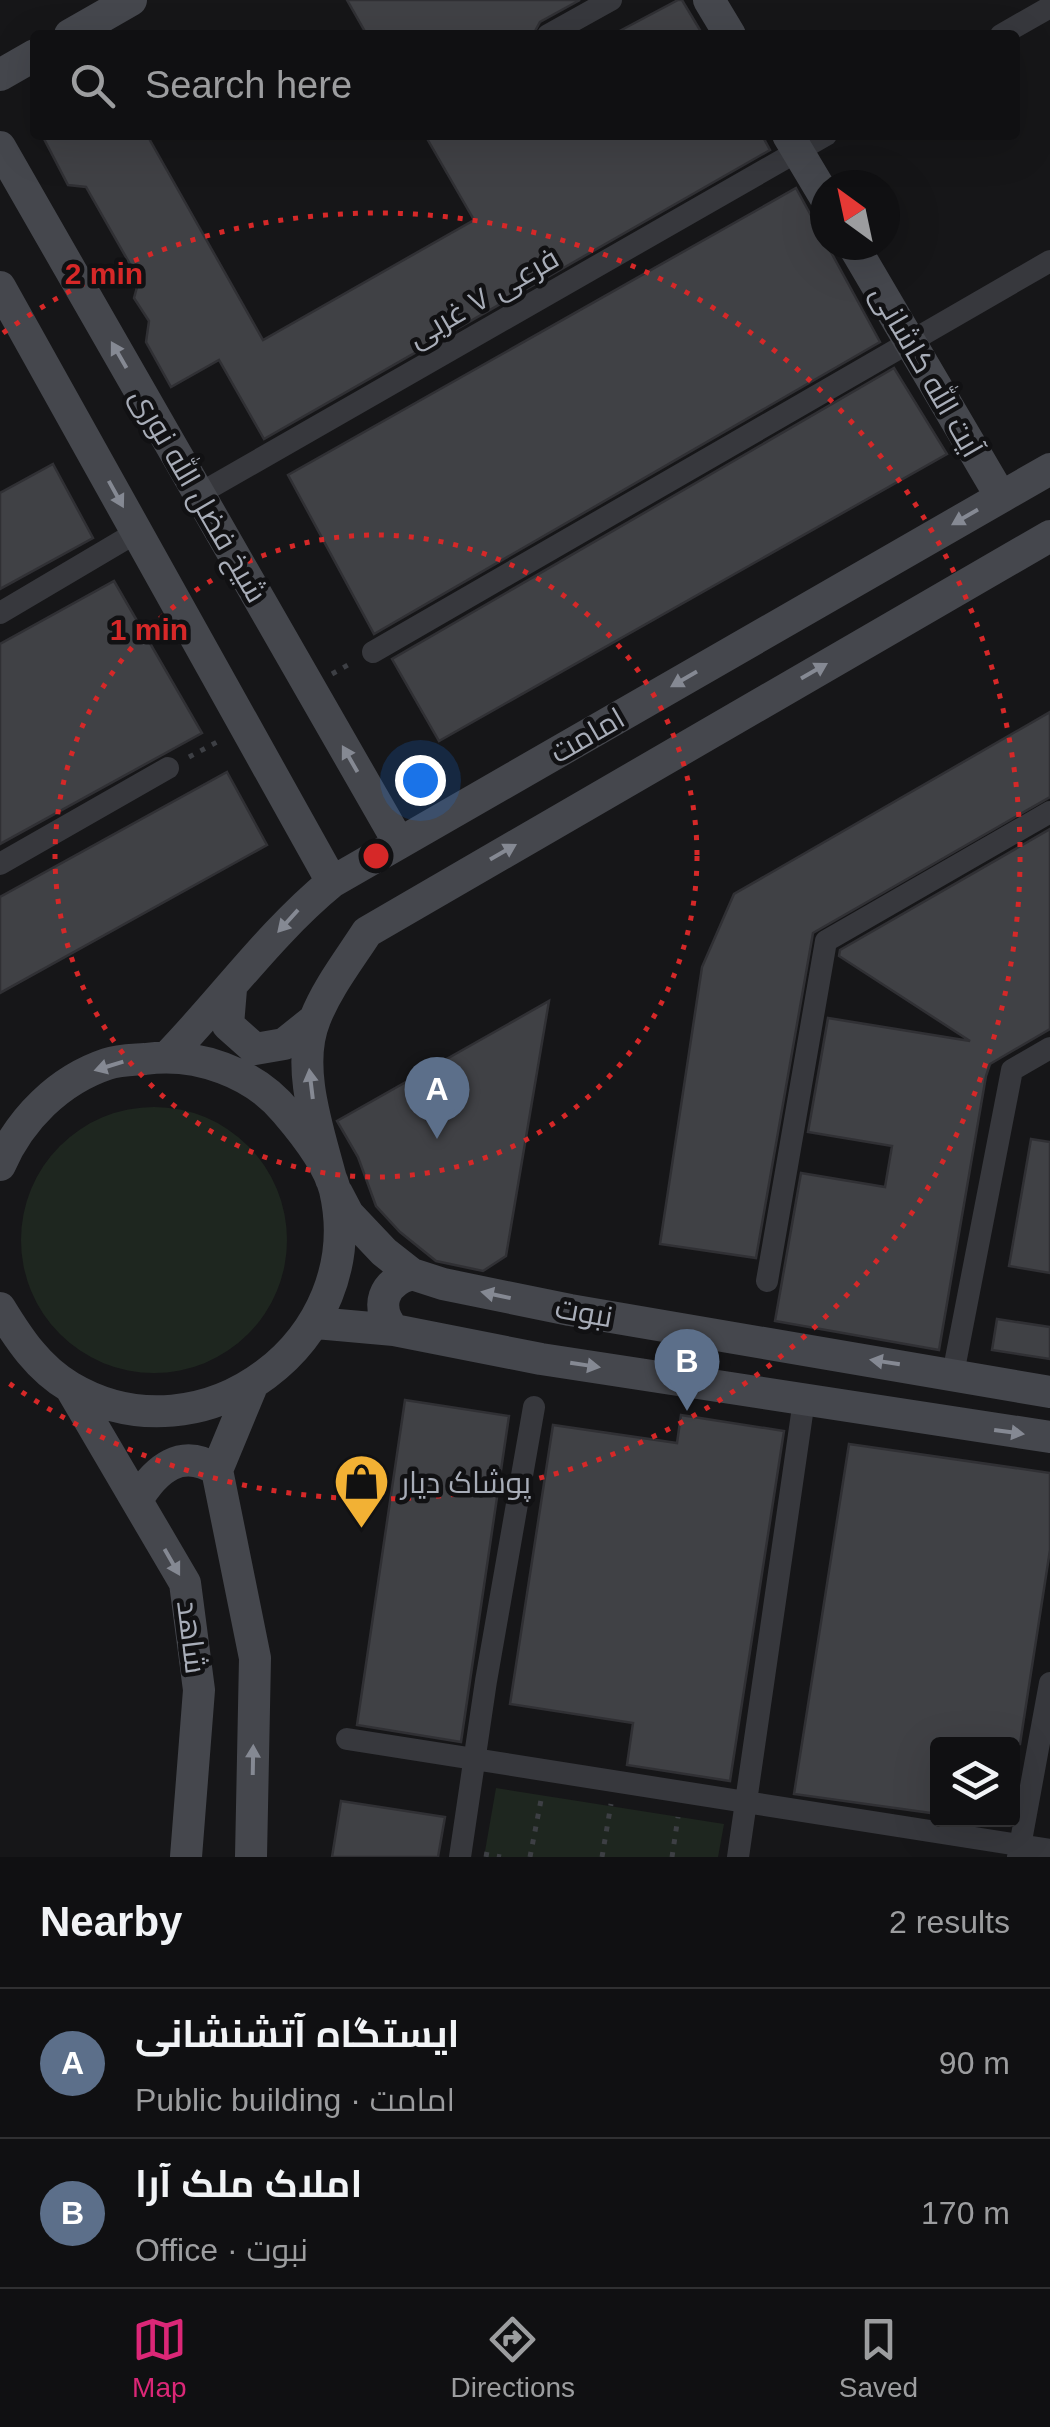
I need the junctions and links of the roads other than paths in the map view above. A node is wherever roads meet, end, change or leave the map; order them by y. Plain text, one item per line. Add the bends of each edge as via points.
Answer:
1 (131, 0) edge
2 (610, 0) edge
3 (709, 0) edge
4 (1050, 8) edge
5 (79, 30) edge
6 (557, 30) edge
7 (727, 30) edge
8 (1011, 30) edge
9 (804, 140) edge
10 (0, 148) edge
11 (815, 170) edge
12 (862, 260) edge
13 (1050, 261) edge
14 (0, 287) edge
15 (910, 341) junction
16 (1050, 469) edge
17 (198, 494) junction
18 (1001, 497) junction
19 (137, 532) junction
20 (1050, 536) edge
21 (0, 612) edge
22 (373, 652) road end
23 (168, 768) road end
24 (1050, 812) edge
25 (398, 843) junction
26 (0, 864) edge
27 (332, 882) junction
28 (231, 988) junction
29 (314, 1020) junction
30 (1050, 1048) edge
31 (169, 1055) junction
32 (0, 1165) edge
33 (333, 1184) junction
34 (412, 1274) junction
35 (767, 1281) dead end
36 (0, 1308) edge
37 (316, 1323) junction
38 (394, 1330) junction
39 (953, 1374) junction
40 (70, 1387) junction
41 (251, 1388) junction
42 (1050, 1392) edge
43 (804, 1400) junction
44 (534, 1407) dead end
45 (1050, 1437) edge
46 (218, 1470) junction
47 (137, 1500) junction
48 (1050, 1683) edge
49 (347, 1739) dead end
50 (475, 1759) junction
51 (745, 1802) junction
52 (1050, 1850) edge
53 (1018, 1851) edge
54 (186, 1857) edge
55 (252, 1857) edge
56 (460, 1857) edge
57 (738, 1857) edge

1 - 5 main road
2 - 6 street
3 - 7 main road
4 - 8 street
9 - 11 main road
9 - 17 street, فرعی ۷ غربی
17 -> 10 main road, شیخ فضل الله نوری
12 - 15 main road, آیت الله کاشانی
13 - 15 street
14 -> 19 main road
15 - 18 main road, آیت الله کاشانی
15 - 22 street
16 - 18 main road, امامت
25 -> 17 main road, شیخ فضل الله نوری
18 -> 25 main road, امامت
19 - 21 street
19 - 27 main road
29 -> 20 main road, امامت via 367,932
23 - 26 street
24 - 35 street via 826,941
25 - 27 main road, امامت
27 -> 28 main road, امامت via 296,912
28 - 29 main road via 228,1026 255,1049 284,1044
28 - 31 main road, امامت
33 -> 29 main road, امامت via 310,1087
30 - 39 street via 1012,1070
31 -> 32 main road via 108,1064 53,1092 12,1138
31 - 33 main road, نبوت via 230,1068 278,1101
33 - 34 main road, نبوت via 348,1214
33 - 37 main road, امامت via 340,1234 334,1280
34 - 38 main road via 384,1296
39 -> 34 main road, نبوت via 570,1310
36 - 40 main road via 27,1352
37 - 38 main road, نبوت
37 - 41 main road, امامت
38 -> 43 main road, نبوت
39 - 42 main road, نبوت
40 - 41 main road via 122,1408 178,1411
40 - 47 main road, شاهد
41 - 46 main road
43 -> 45 main road, نبوت
43 - 51 street
44 - 50 street
46 - 47 main road via 202,1460 173,1463 152,1475
55 -> 46 main road, شاهد via 255,1658
47 -> 54 main road, شاهد via 185,1583 199,1690
48 - 53 street
49 - 50 street
50 - 51 street
50 - 56 street
51 - 53 street
51 - 57 street
52 - 53 street

